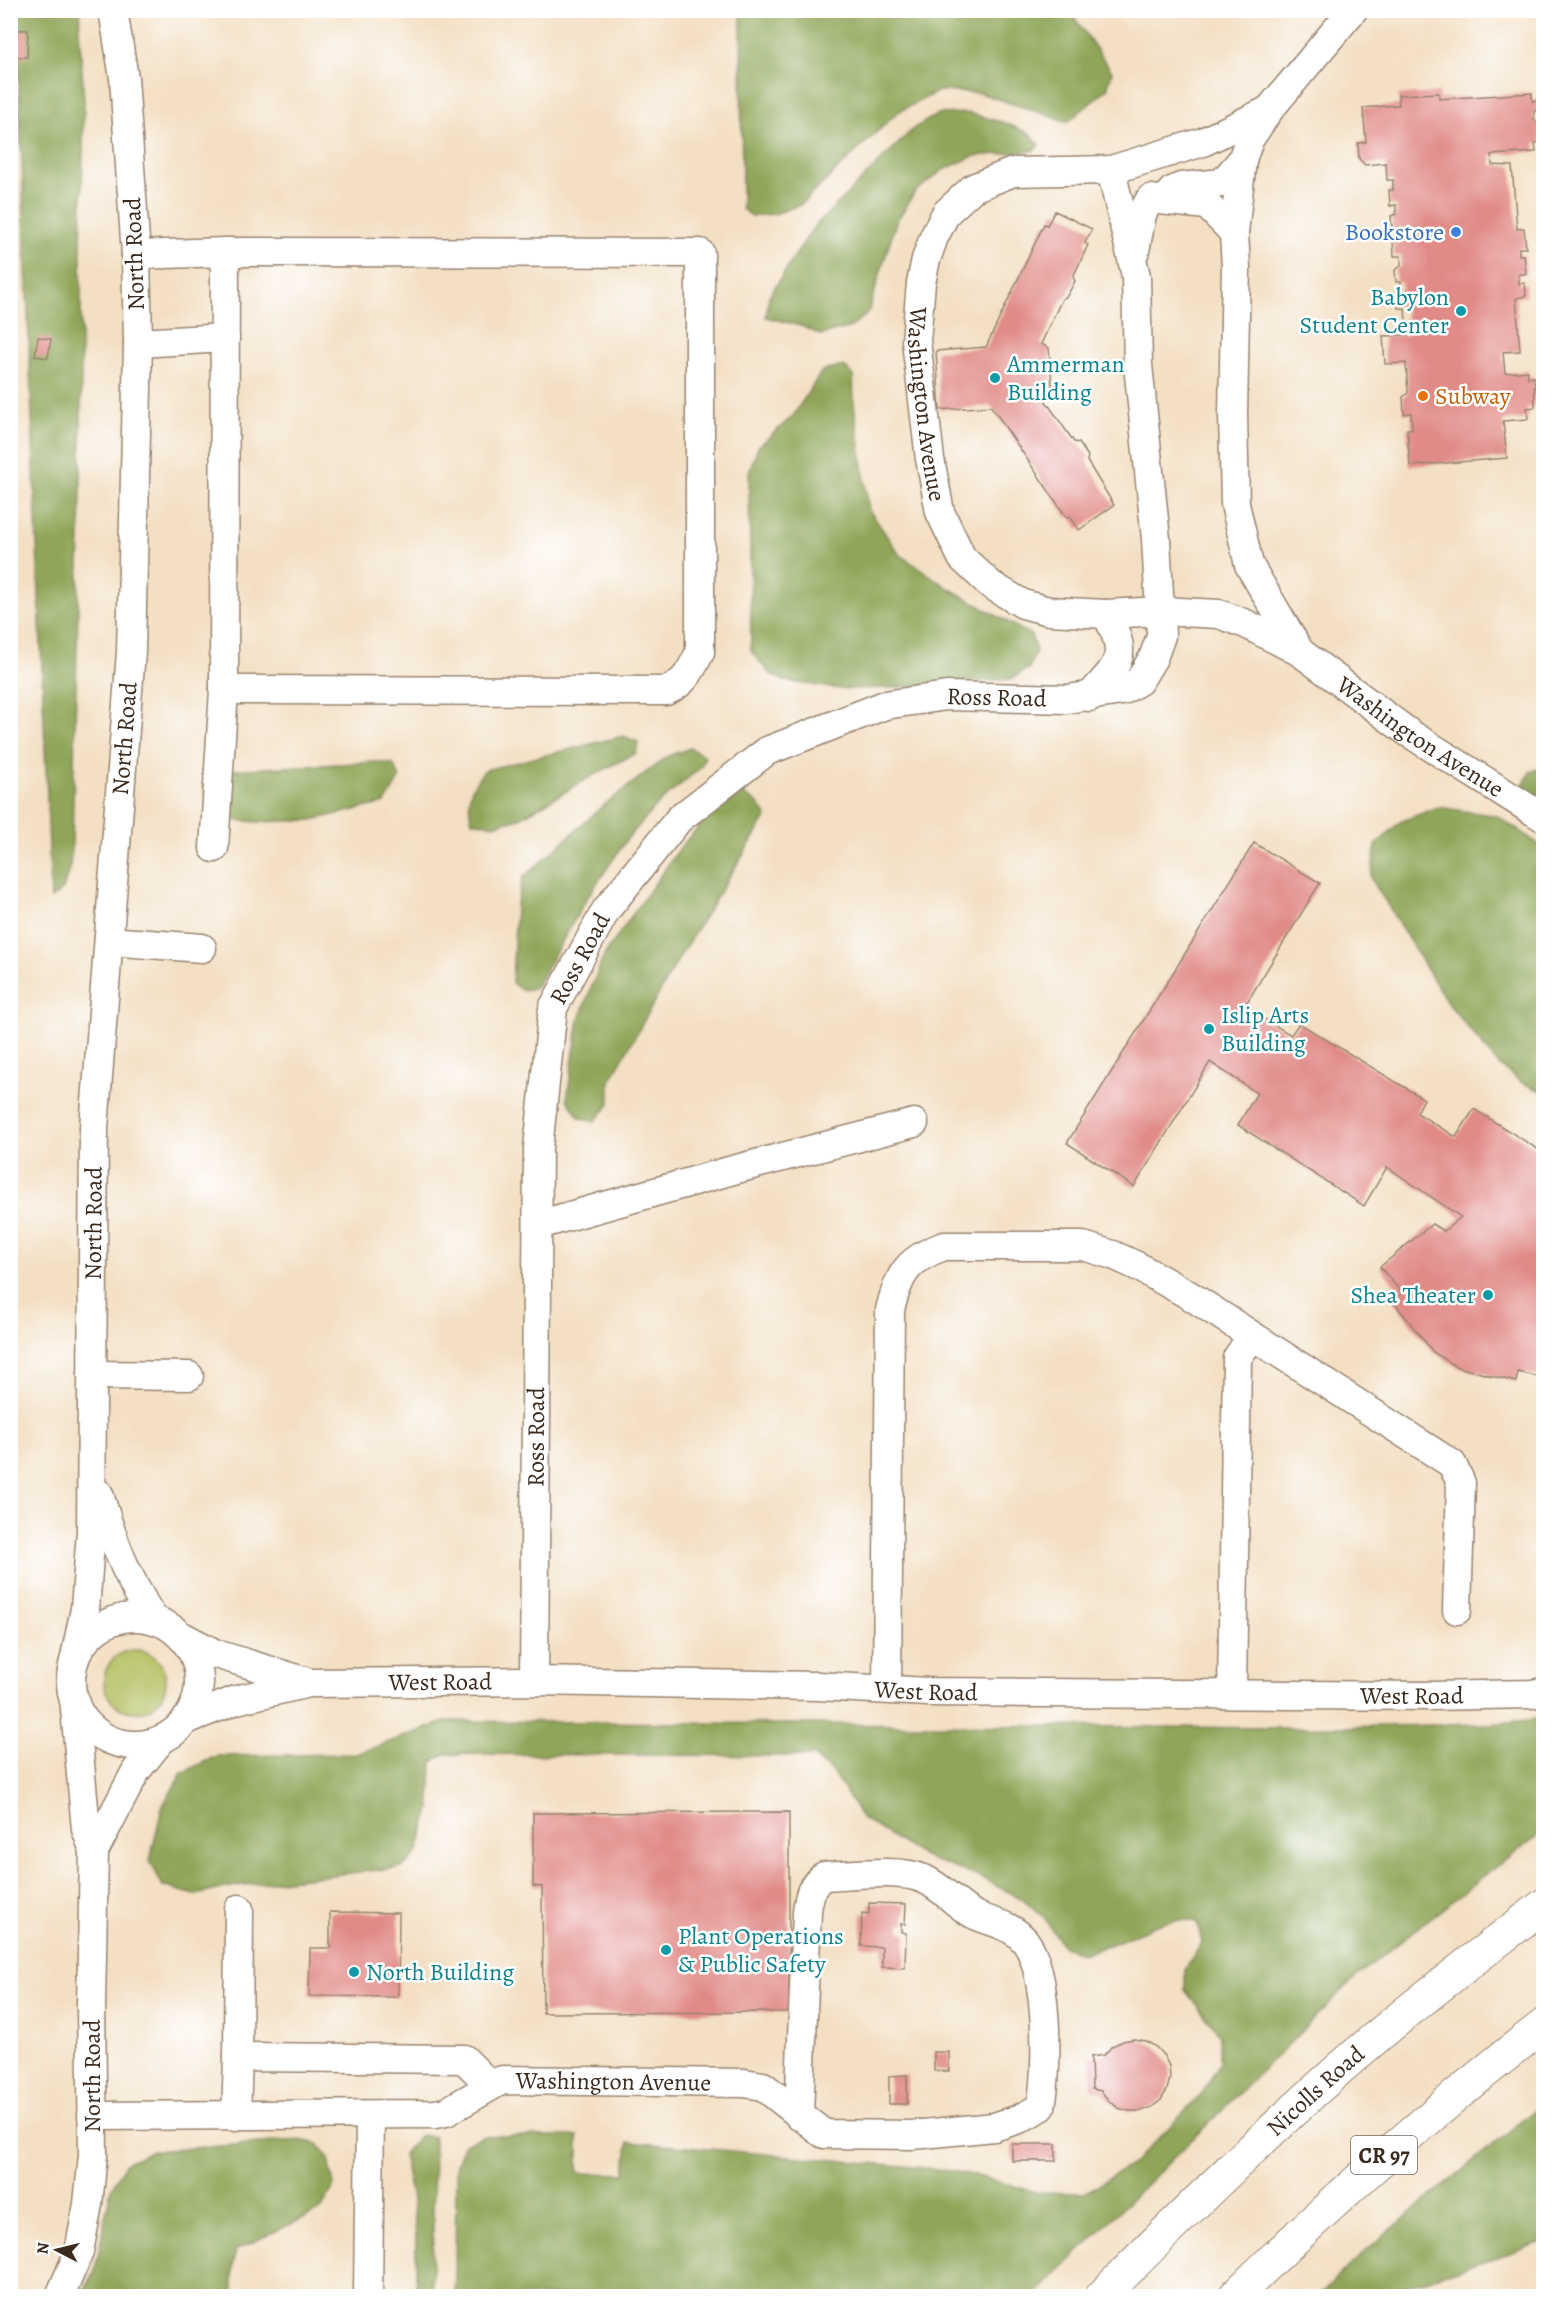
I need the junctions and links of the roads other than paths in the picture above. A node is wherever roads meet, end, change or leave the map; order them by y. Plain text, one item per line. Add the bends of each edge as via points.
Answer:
1 (113, 10) edge
2 (1353, 10) edge
3 (1269, 110) junction
4 (1242, 160) junction
5 (1111, 170) junction
6 (1150, 199) junction
7 (1234, 233) junction
8 (225, 252) junction
9 (136, 255) junction
10 (1133, 259) junction
11 (225, 338) junction
12 (138, 343) junction
13 (1160, 611) junction
14 (1106, 614) junction
15 (1300, 652) junction
16 (224, 690) junction
17 (1089, 697) junction
18 (1544, 818) edge
19 (214, 848) dead end
20 (109, 941) junction
21 (202, 948) dead end
22 (914, 1123) dead end
23 (538, 1225) junction
24 (1252, 1336) junction
25 (92, 1375) junction
26 (189, 1376) dead end
27 (92, 1469) junction
28 (1457, 1610) dead end
29 (154, 1620) junction
30 (180, 1635) junction
31 (74, 1662) junction
32 (534, 1681) junction
33 (309, 1683) junction
34 (887, 1689) junction
35 (1544, 1692) edge
36 (1232, 1694) junction
37 (74, 1698) junction
38 (186, 1720) junction
39 (162, 1739) junction
40 (94, 1851) junction
41 (1544, 1905) edge
42 (239, 1909) dead end
43 (1544, 2025) edge
44 (238, 2057) junction
45 (490, 2085) junction
46 (370, 2115) junction
47 (92, 2116) junction
48 (236, 2116) junction
49 (800, 2116) junction
50 (60, 2296) edge
51 (368, 2296) edge
52 (1102, 2296) edge
53 (1235, 2296) edge

1 - 9 street, North Road via 124,78
2 - 3 street, Washington Avenue
3 - 4 street, Washington Avenue
3 - 5 street, Washington Avenue via 1203,142
4 - 6 street via 1222,183 1181,187
4 - 7 street, Washington Avenue
5 - 10 street
5 - 14 street, Washington Avenue via 1013,172 973,188 946,213 934,237 921,283 916,341 940,512 962,558 991,585 1023,603 1049,611
6 - 7 street via 1207,205
6 - 10 street via 1142,214
7 - 15 street, Washington Avenue via 1235,504 1249,565
8 - 9 street
8 - 11 street
8 - 16 street via 700,253 700,652 689,676 666,691
9 - 12 street, North Road
10 - 13 street via 1138,365
11 - 12 street
11 - 16 street
12 - 20 street, North Road via 131,652
13 - 14 street, Washington Avenue
13 - 15 street, Washington Avenue via 1219,614
13 - 17 street, Ross Road via 1161,636 1139,681 1122,691
14 - 17 street via 1120,648 1116,667
15 - 18 street, Washington Avenue via 1409,733
16 - 19 street
17 - 23 street, Ross Road via 947,696 885,705 767,751 680,819 606,910 553,1008 538,1148
20 - 21 street
20 - 25 street, North Road via 94,1128
22 - 23 street
23 - 32 street, Ross Road
24 - 28 street via 1452,1464 1461,1483
24 - 34 street via 1137,1266 1083,1246 944,1246 922,1254 907,1268 890,1310
24 - 36 street via 1238,1358
25 - 26 street
25 - 27 street, North Road
27 - 29 street, North Road via 118,1555
27 - 31 street, North Road via 85,1609
29 - 30 street
29 - 31 street via 120,1619 100,1627 84,1642
30 - 33 street, West Road via 216,1654
30 - 38 street via 193,1653 199,1674 198,1695
31 - 37 street
32 - 33 street, West Road
32 - 34 street, West Road
33 - 38 street, West Road via 236,1700
34 - 36 street, West Road
35 - 36 street, West Road via 1431,1696
37 - 39 street via 83,1718 111,1741 129,1745
37 - 40 street, North Road via 86,1829
38 - 39 street
39 - 40 street, North Road via 136,1771
40 - 47 street, North Road
41 - 52 highway, Nicolls Road via 1339,2070
42 - 44 street
43 - 53 highway, CR 97 via 1353,2182
44 - 45 street via 464,2059
44 - 48 street
45 - 46 street, Washington Avenue via 446,2112
45 - 49 street, Washington Avenue via 502,2080 744,2083 763,2086
46 - 48 street, Washington Avenue
46 - 51 street
47 - 48 street, Washington Avenue
47 - 50 street, North Road via 88,2204 79,2252
49 - 49 street, Washington Avenue via 824,2134 913,2135 994,2127 1041,2108 1047,2059 1045,2020 1032,1952 1025,1940 994,1920 972,1914 924,1879 891,1873 824,1876 817,1881 809,1896

